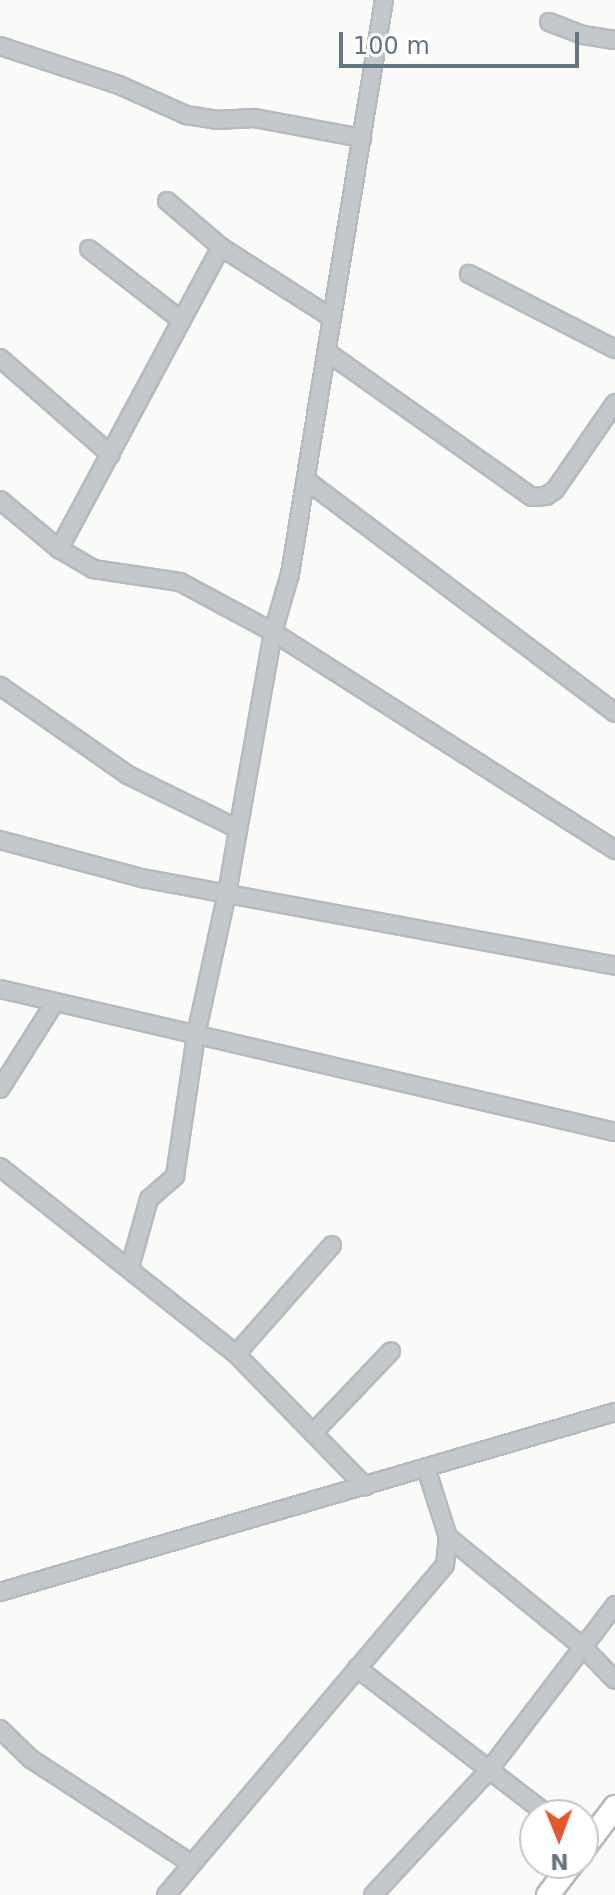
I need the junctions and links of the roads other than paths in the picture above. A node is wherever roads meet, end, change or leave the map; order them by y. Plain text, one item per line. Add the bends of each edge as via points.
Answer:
1 (384, 0) edge
2 (549, 22) dead end
3 (615, 40) edge
4 (0, 46) edge
5 (362, 138) junction
6 (167, 201) dead end
7 (221, 247) junction
8 (89, 249) dead end
9 (469, 274) dead end
10 (332, 318) junction
11 (181, 320) junction
12 (615, 349) edge
13 (327, 352) junction
14 (0, 358) edge
15 (615, 403) edge
16 (111, 455) junction
17 (306, 480) junction
18 (0, 500) edge
19 (59, 549) junction
20 (273, 632) junction
21 (0, 686) edge
22 (615, 713) edge
23 (236, 828) junction
24 (0, 840) edge
25 (615, 850) edge
26 (227, 893) junction
27 (615, 966) edge
28 (0, 989) edge
29 (55, 1002) junction
30 (196, 1035) junction
31 (0, 1089) edge
32 (615, 1132) edge
33 (0, 1167) edge
34 (332, 1245) dead end
35 (130, 1267) junction
36 (391, 1351) dead end
37 (236, 1354) junction
38 (615, 1412) edge
39 (313, 1433) junction
40 (426, 1468) junction
41 (365, 1486) junction
42 (448, 1537) junction
43 (0, 1592) edge
44 (615, 1605) edge
45 (583, 1647) junction
46 (357, 1668) junction
47 (615, 1680) edge
48 (0, 1729) edge
49 (489, 1770) junction
50 (527, 1799) edge
51 (615, 1807) edge
52 (599, 1827) edge
53 (192, 1864) junction
54 (166, 1895) edge
55 (373, 1895) edge

1 - 5 street
2 - 3 street
4 - 5 street via 119,85 186,115 255,118
5 - 10 street
6 - 7 street
7 - 10 street
7 - 11 street
8 - 11 street
9 - 12 street
10 - 13 street
11 - 16 street
13 - 15 street via 532,497 555,490
13 - 17 street
14 - 16 street
16 - 19 street
17 - 20 street via 290,574
17 - 22 street
18 - 19 street
19 - 20 street via 93,569 180,582
20 - 23 street
20 - 25 street
21 - 23 street via 128,775
23 - 26 street
24 - 26 street via 142,878
26 - 27 street
26 - 30 street
28 - 29 street
29 - 30 street
29 - 31 street
30 - 32 street
30 - 35 street via 175,1176 149,1199
33 - 35 street
34 - 37 street
35 - 37 street
36 - 39 street
37 - 39 street
38 - 40 street
39 - 41 street
40 - 41 street
40 - 42 street
41 - 43 street
42 - 45 street
42 - 46 street via 445,1565
44 - 45 street
45 - 47 street
45 - 49 street
46 - 49 street
46 - 53 street
48 - 53 street via 31,1759
49 - 50 street
49 - 55 street
51 - 52 main road
53 - 54 street

